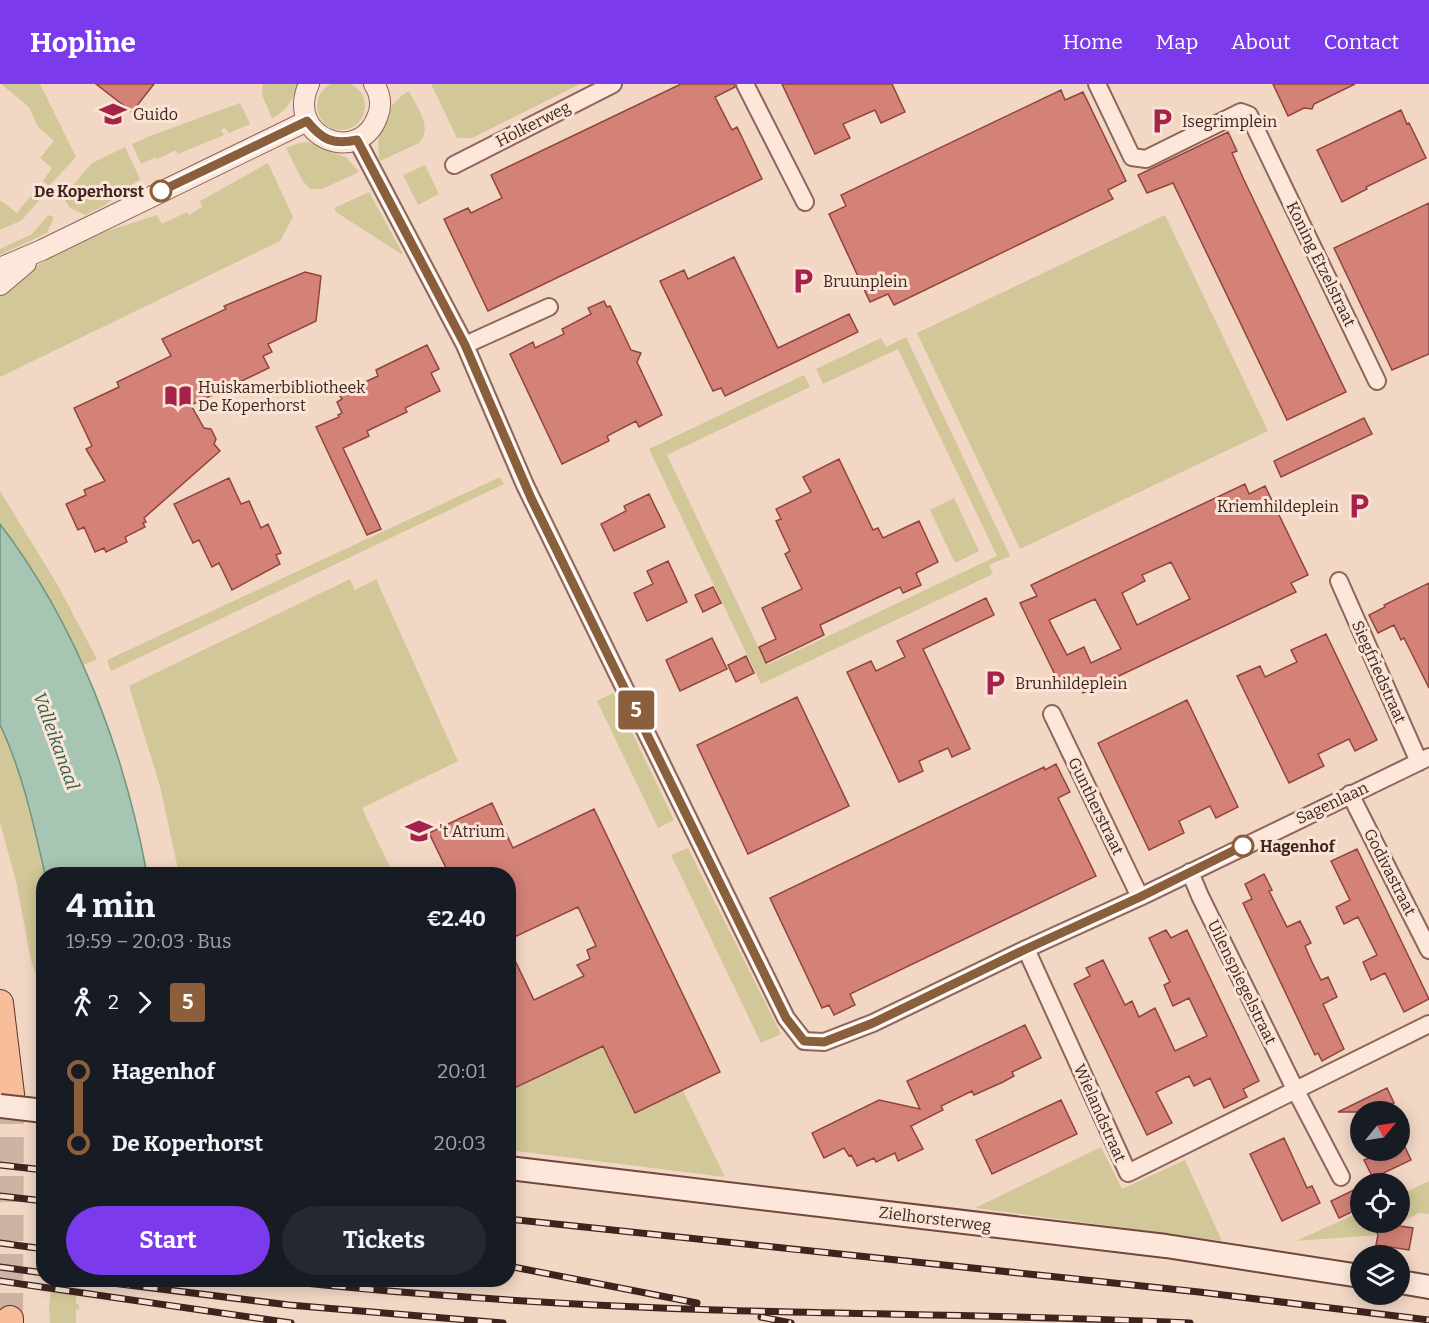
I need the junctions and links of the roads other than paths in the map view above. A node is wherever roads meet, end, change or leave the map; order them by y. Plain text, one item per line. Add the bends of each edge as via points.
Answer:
1 (309, 84) edge
2 (613, 84) edge
3 (745, 84) edge
4 (1097, 84) edge
5 (379, 86) edge
6 (307, 121) junction
7 (357, 140) junction
8 (454, 165) dead end
9 (805, 202) dead end
10 (42, 250) junction
11 (0, 268) edge
12 (0, 285) edge
13 (549, 307) dead end
14 (465, 345) junction
15 (1377, 381) dead end
16 (1339, 581) dead end
17 (1052, 714) dead end
18 (1424, 760) edge
19 (1350, 794) junction
20 (1190, 872) junction
21 (1140, 897) junction
22 (1026, 949) junction
23 (1429, 950) edge
24 (0, 1003) edge
25 (1429, 1024) edge
26 (1296, 1091) junction
27 (6, 1100) edge
28 (36, 1109) edge
29 (516, 1169) edge
30 (1341, 1177) dead end
31 (1350, 1274) edge
32 (1410, 1284) edge
33 (1429, 1287) edge

1 - 6 street via 303,108
2 - 8 street, Holkerweg
3 - 9 street
4 - 15 street, Koning Etzelstraat via 1132,157 1146,159 1241,112 1249,115
5 - 7 street via 377,118
6 - 7 street via 328,140
6 - 10 street
7 - 14 street, Sagenlaan
10 - 11 street
10 - 12 street
13 - 14 street
14 - 22 street, Sagenlaan via 528,491 786,1018 804,1041 824,1042 873,1023
16 - 18 street, Siegfriedstraat
17 - 21 street, Guntherstraat
18 - 19 street, Sagenlaan
19 - 20 street, Sagenlaan
19 - 23 street, Godivastraat
20 - 21 street, Sagenlaan
20 - 26 street, Uilenspiegelstraat
21 - 22 street, Sagenlaan
22 - 26 street, Wielandstraat via 1128,1173
24 - 27 main road
25 - 26 street, Wielandstraat
26 - 30 street
27 - 28 main road, bridge
29 - 31 main road, Zielhorsterweg via 1166,1246
32 - 33 main road

